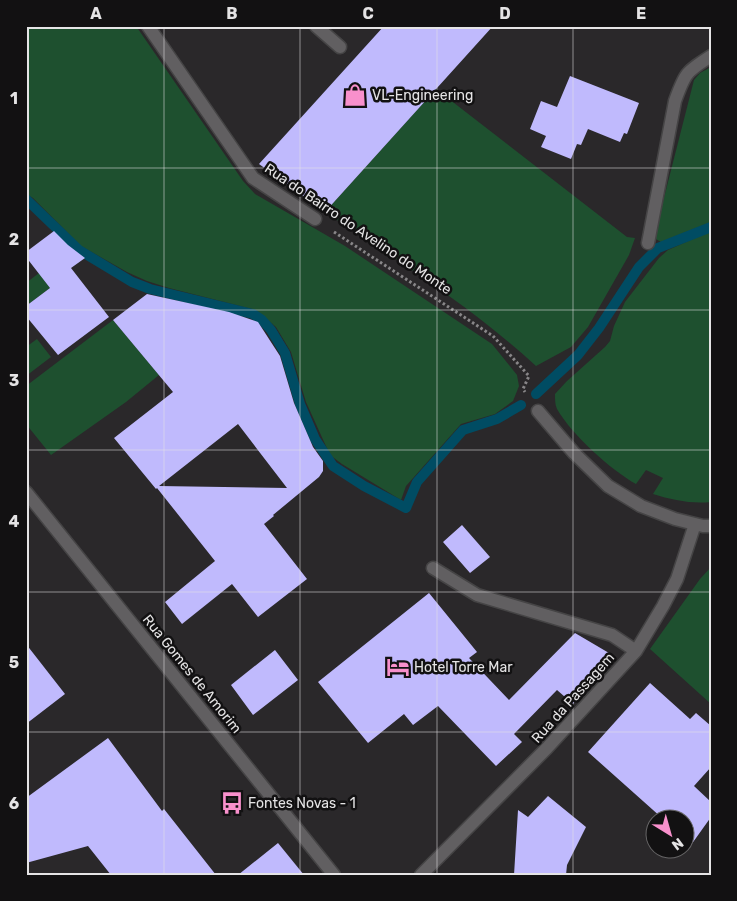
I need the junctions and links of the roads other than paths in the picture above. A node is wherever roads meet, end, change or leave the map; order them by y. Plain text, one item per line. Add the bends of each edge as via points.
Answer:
1 (148, 26) edge
2 (316, 26) edge
3 (340, 47) dead end
4 (711, 56) edge
5 (315, 219) road end
6 (648, 243) dead end
7 (538, 411) dead end
8 (26, 492) edge
9 (695, 524) junction
10 (711, 526) edge
11 (433, 568) dead end
12 (636, 651) junction
13 (334, 875) edge
14 (421, 875) edge

1 - 5 street, Rua do Bairro do Avelino do Monte via 252,178
2 - 3 street
4 - 6 street via 689,70 683,79 656,192
7 - 9 street via 608,486 641,506
8 - 13 street, Rua Gomes de Amorim
9 - 10 street
9 - 12 street, Rua da Passagem via 677,579
11 - 12 street via 477,595 612,635
12 - 14 street, Rua da Passagem via 547,748

